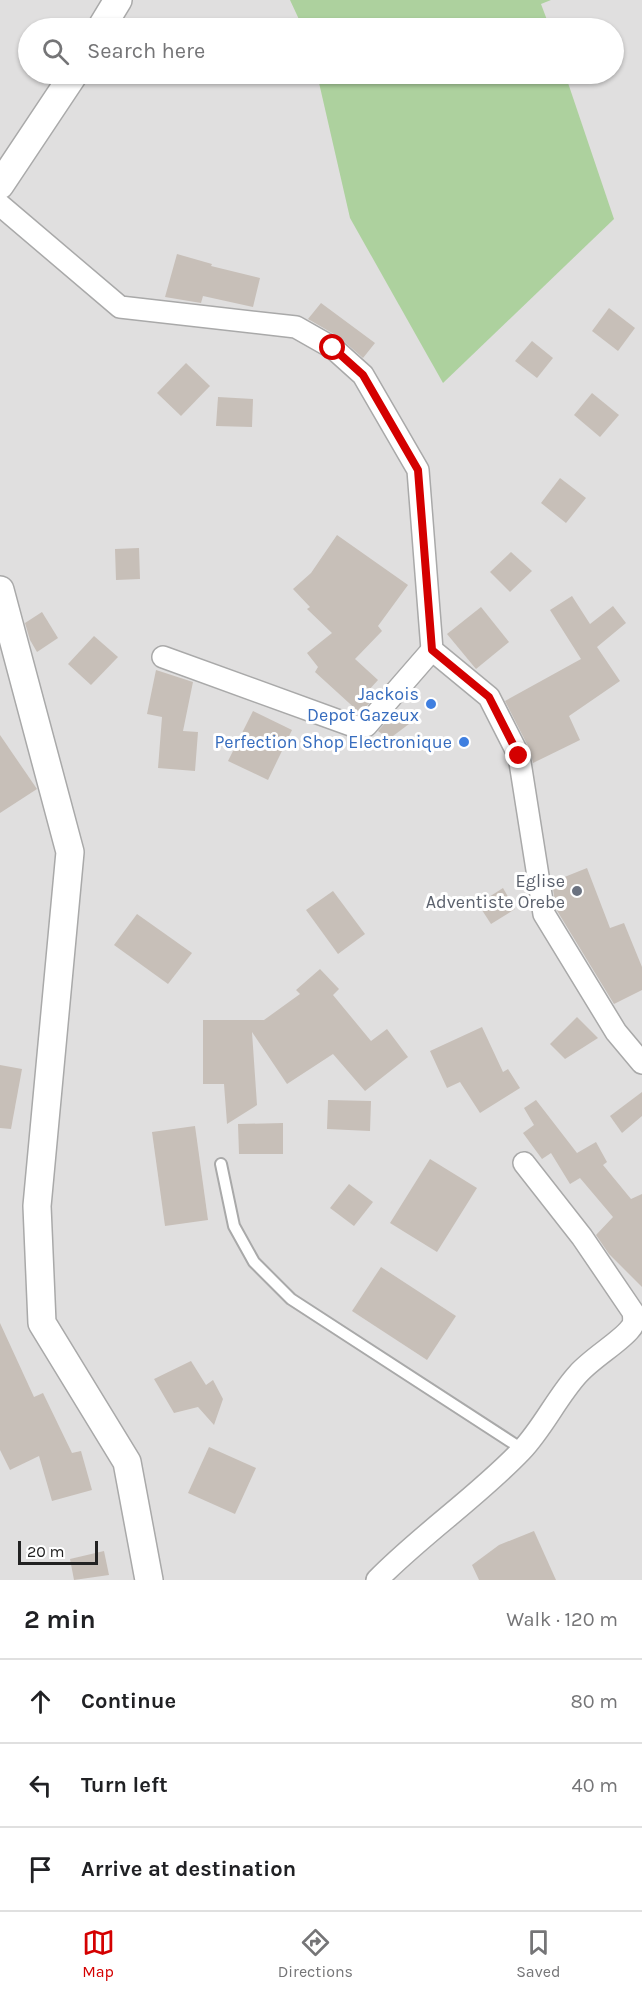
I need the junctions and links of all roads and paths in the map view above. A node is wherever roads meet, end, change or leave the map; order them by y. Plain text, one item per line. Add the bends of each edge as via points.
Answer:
1 (118, 0) edge
2 (107, 18) edge
3 (67, 84) edge
4 (0, 185) edge
5 (0, 205) edge
6 (0, 590) edge
7 (432, 650) junction
8 (163, 657) dead end
9 (642, 1063) edge
10 (524, 1163) dead end
11 (221, 1164) dead end
12 (522, 1449) junction
13 (149, 1580) edge
14 (377, 1580) edge

1 - 2 street
3 - 4 street
5 - 7 street via 120,307 297,327 333,348 363,375 418,470
6 - 13 street via 70,852 37,1206 42,1323 127,1462
7 - 8 street via 366,726 356,727
7 - 9 street via 489,697 519,756 544,914 616,1032
10 - 12 street via 582,1237 633,1312 634,1321 630,1329 577,1375
11 - 12 lane via 234,1226 254,1262 291,1299
12 - 14 street

